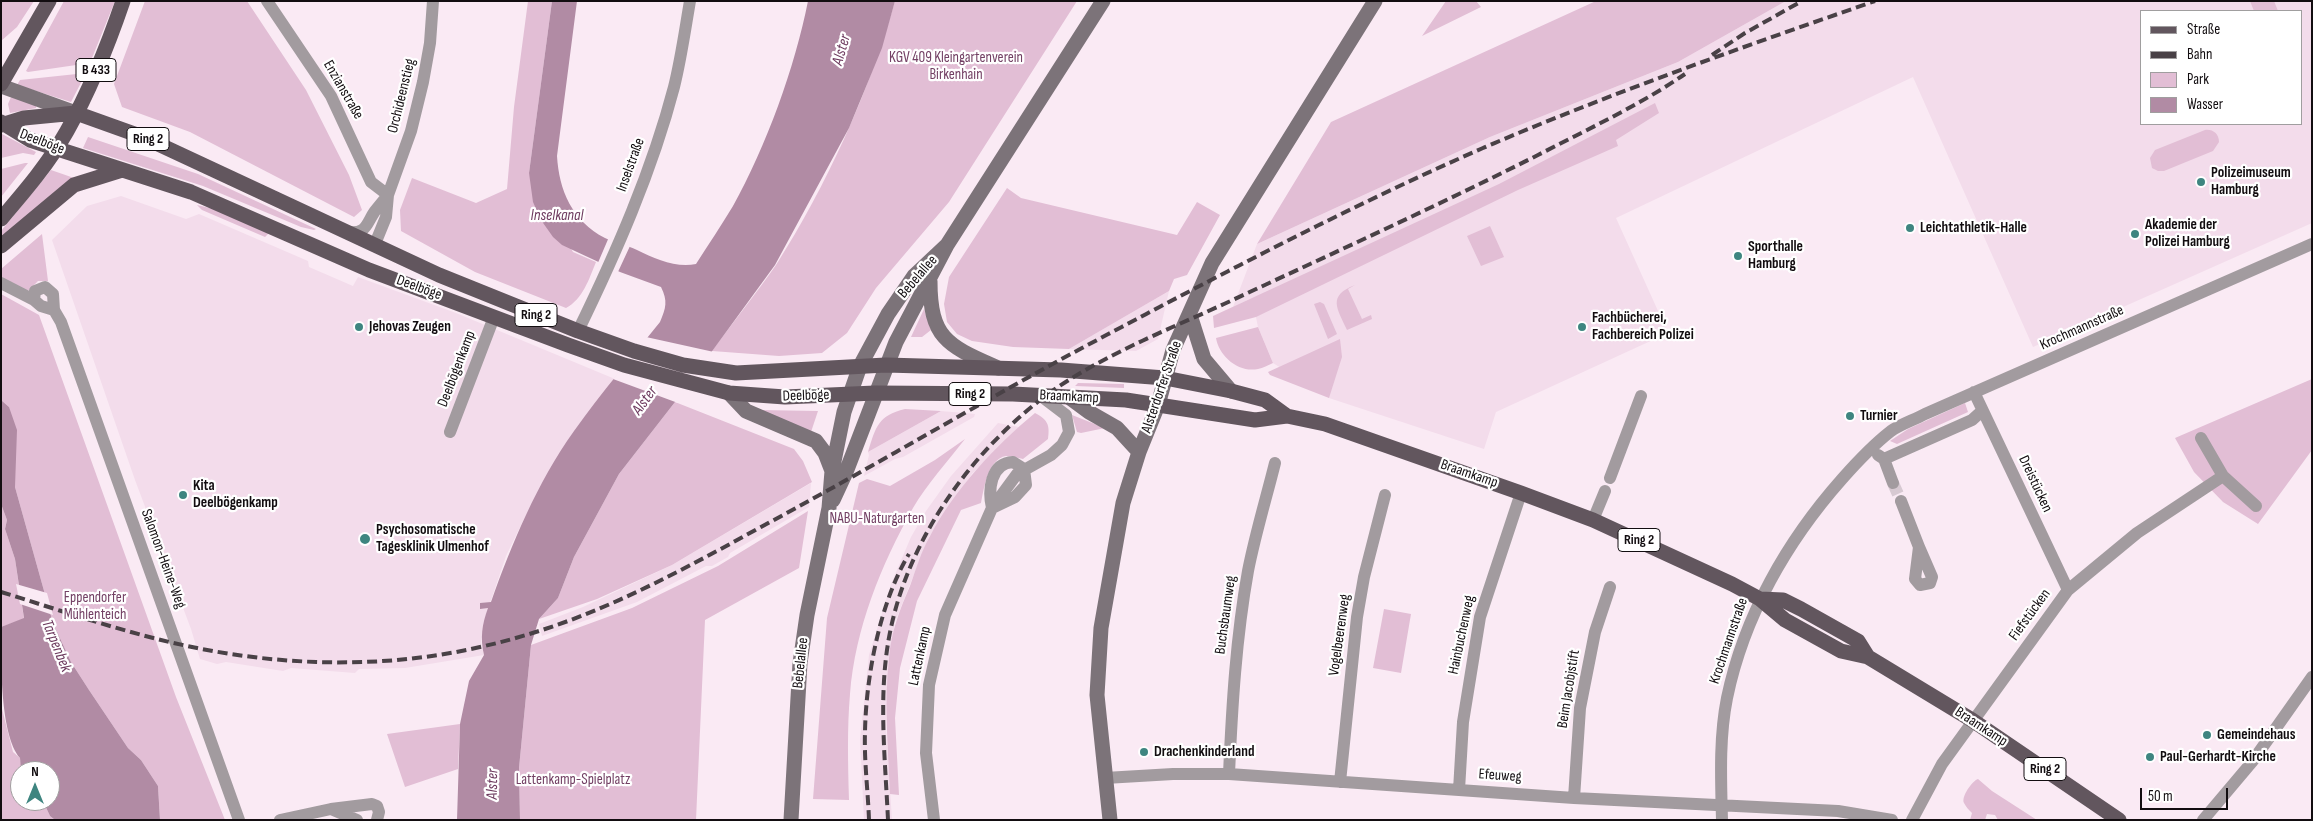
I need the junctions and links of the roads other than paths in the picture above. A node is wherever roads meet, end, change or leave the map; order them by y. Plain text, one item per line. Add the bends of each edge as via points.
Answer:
1 (49, 1) edge
2 (123, 1) edge
3 (267, 1) edge
4 (433, 1) edge
5 (690, 1) edge
6 (1103, 1) edge
7 (1375, 1) edge
8 (1, 85) edge
9 (76, 114) junction
10 (2, 123) edge
11 (56, 149) junction
12 (122, 170) junction
13 (388, 195) junction
14 (1, 219) edge
15 (348, 232) junction
16 (374, 244) junction
17 (2312, 244) edge
18 (947, 245) junction
19 (1, 246) edge
20 (342, 258) junction
21 (930, 278) junction
22 (1, 283) edge
23 (34, 300) junction
24 (54, 310) junction
25 (1190, 316) junction
26 (494, 317) junction
27 (578, 331) junction
28 (886, 365) junction
29 (860, 366) junction
30 (999, 369) junction
31 (1165, 378) junction
32 (1231, 391) junction
33 (1974, 392) junction
34 (729, 393) junction
35 (875, 393) junction
36 (850, 394) junction
37 (1041, 396) junction
38 (1642, 396) dead end
39 (1070, 398) junction
40 (1158, 405) junction
41 (1982, 411) junction
42 (1287, 416) junction
43 (450, 432) dead end
44 (2201, 438) dead end
45 (1870, 449) junction
46 (1139, 452) junction
47 (1884, 459) junction
48 (1275, 463) dead end
49 (1024, 469) junction
50 (832, 471) junction
51 (2223, 476) junction
52 (1610, 478) dead end
53 (1893, 483) tunnel mouth
54 (1604, 491) dead end
55 (1521, 493) junction
56 (1385, 496) dead end
57 (1901, 501) tunnel mouth
58 (2256, 506) dead end
59 (829, 508) junction
60 (992, 508) junction
61 (1593, 520) junction
62 (1920, 547) dead end
63 (1610, 587) dead end
64 (2068, 590) junction
65 (1760, 599) junction
66 (2312, 677) edge
67 (1972, 720) junction
68 (1229, 774) junction
69 (1104, 778) junction
70 (1340, 782) junction
71 (1459, 790) junction
72 (1574, 798) junction
73 (1722, 804) junction
74 (332, 809) junction
75 (2213, 815) edge
76 (2118, 819) edge
77 (239, 820) edge
78 (280, 820) edge
79 (357, 820) edge
80 (377, 820) edge
81 (791, 820) edge
82 (934, 820) edge
83 (1110, 820) edge
84 (1722, 820) edge
85 (1892, 820) edge
86 (1912, 820) edge
87 (2203, 820) edge

1 - 8 main road
2 - 9 main road, B 433
3 - 13 street, Enzianstraße via 331,96 371,182
4 - 13 street, Orchideenstieg via 423,82 411,131
5 - 27 street, Inselstraße via 674,86 620,241
6 - 18 street, Bebelallee
7 - 25 street, Alsterdorfer Straße via 1215,257
8 - 9 street, Deelböge
9 - 10 main road, Deelböge / Ring 2
9 - 11 main road, B 433
9 - 15 main road, Deelböge / Ring 2 via 143,137
10 - 11 main road, Deelböge via 30,140
11 - 12 main road, Deelböge / Ring 2
11 - 14 main road, B 433
12 - 19 main road, Ring 2 via 74,185
12 - 20 main road, Deelböge / Ring 2 via 191,192
13 - 15 street, Orchideenstieg via 365,229 359,233
13 - 16 street, Orchideenstieg via 386,217
15 - 16 main road, Deelböge / Ring 2
16 - 20 main road via 365,254
16 - 27 main road, Deelböge / Ring 2 via 440,275
17 - 33 street, Krochmannstraße
18 - 21 street, Bebelallee
18 - 29 street, Bebelallee via 914,276 898,298
20 - 26 main road, Deelböge / Ring 2
21 - 28 street, Bebelallee
21 - 30 street via 930,309 940,332 964,353
22 - 23 street
23 - 24 street
23 - 24 street, Salomon-Heine-Weg via 37,288 48,288 53,294
24 - 77 street, Salomon-Heine-Weg
25 - 31 street, Alsterdorfer Straße via 1173,350
25 - 32 street via 1204,359
26 - 34 main road, Deelböge / Ring 2 via 624,365
26 - 43 street, Deelbögenkamp
27 - 29 main road, Deelböge / Ring 2 via 634,352 708,370 748,373
28 - 29 main road, Braamkamp / Ring 2
28 - 30 main road, Braamkamp / Ring 2
28 - 35 street, Bebelallee
29 - 36 street, Bebelallee
30 - 31 main road, Braamkamp / Ring 2
31 - 32 main road, Braamkamp / Ring 2
31 - 40 street, Alsterdorfer Straße
32 - 42 main road, Braamkamp / Ring 2 via 1265,400
33 - 41 street, Dreistücken
33 - 45 street, Krochmannstraße via 1892,431
34 - 36 main road, Deelböge / Ring 2 via 785,397
34 - 50 street via 746,411 816,441
35 - 36 main road, Braamkamp / Ring 2
35 - 37 main road, Braamkamp / Ring 2
35 - 59 street, Bebelallee
36 - 50 street, Bebelallee
37 - 39 main road, Braamkamp / Ring 2
37 - 49 street, Lattenkamp via 1066,415 1069,432 1058,450
38 - 52 street
39 - 40 main road, Braamkamp / Ring 2
39 - 46 street via 1117,428
40 - 42 main road, Braamkamp / Ring 2 via 1254,420
40 - 46 street, Alsterdorfer Straße
41 - 47 street via 1972,420
41 - 64 street, Dreistücken
42 - 55 main road, Braamkamp / Ring 2 via 1325,424
44 - 51 street
45 - 47 street
45 - 65 street, Krochmannstraße via 1819,505
46 - 69 street, Alsterdorfer Straße via 1123,503 1101,628 1098,695
47 - 53 street
48 - 68 street, Buchsbaumweg via 1241,615
49 - 60 street, Lattenkamp
49 - 60 street, Lattenkamp via 1013,462 999,467 992,479
50 - 59 street, Bebelallee
51 - 58 street
51 - 64 street, Fiefstücken via 2136,533
54 - 61 street
55 - 61 main road, Braamkamp / Ring 2
55 - 71 street, Hainbuchenweg via 1480,616 1464,722
56 - 70 street, Vogelbeerenweg via 1357,618
57 - 62 street
59 - 81 street, Bebelallee via 800,663
60 - 82 street, Lattenkamp via 945,615 929,685 926,753
61 - 65 main road, Braamkamp / Ring 2
63 - 72 street, Beim Jacobjstift via 1595,632 1580,708
64 - 67 street, Fiefstücken
65 - 67 main road, Braamkamp / Ring 2 via 1783,600 1801,608 1858,641 1868,657
65 - 73 street, Krochmannstraße via 1746,633 1727,699 1721,748
66 - 75 street
67 - 76 main road, Braamkamp / Ring 2
67 - 86 street, Fiefstücken via 1942,764
68 - 69 street, Efeuweg
68 - 70 street, Efeuweg
69 - 83 street, Alsterdorfer Straße
70 - 71 street, Efeuweg
71 - 72 street, Efeuweg
72 - 73 street, Efeuweg
73 - 84 street, Krochmannstraße
73 - 85 street, Efeuweg via 1838,811
74 - 78 street
74 - 79 street
74 - 80 street via 372,804 379,812
75 - 87 street

